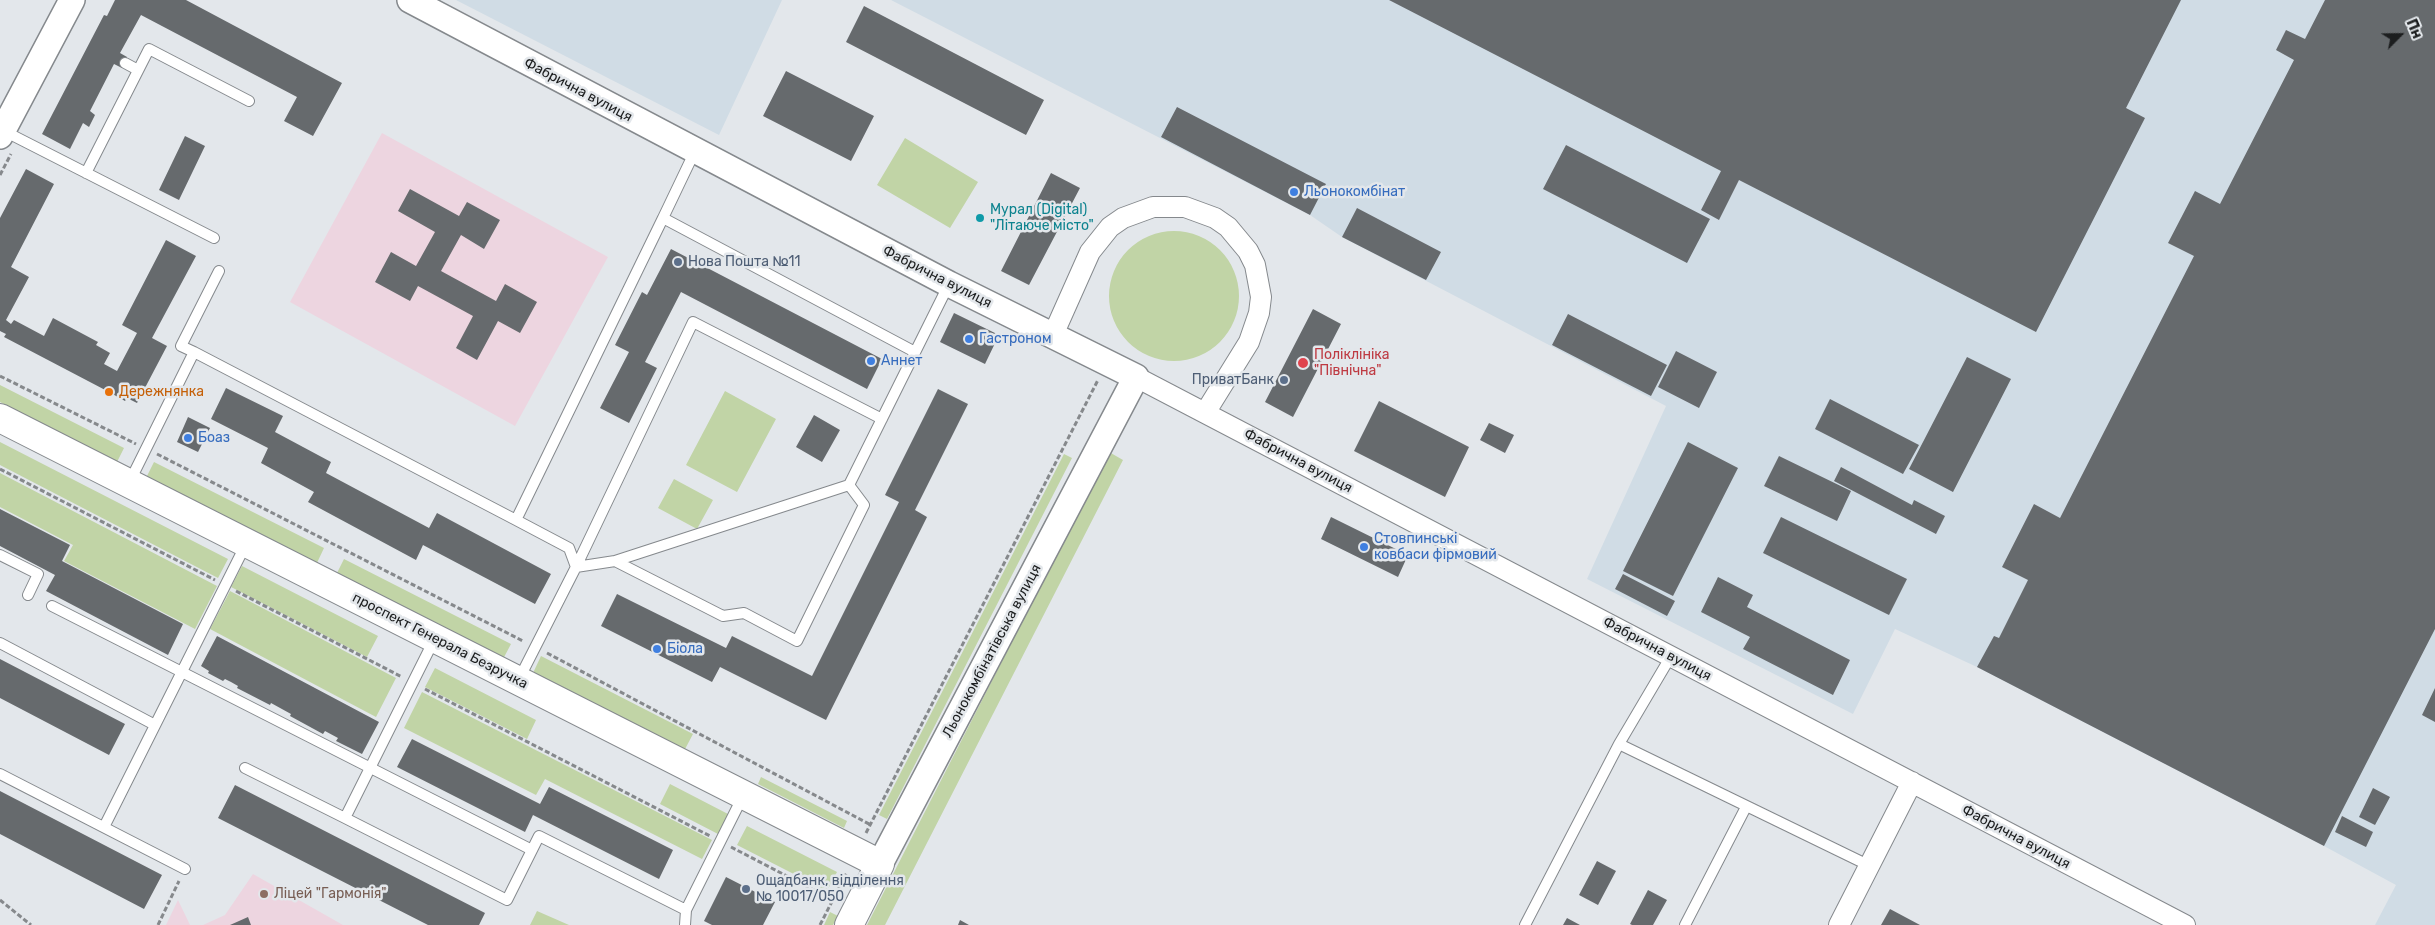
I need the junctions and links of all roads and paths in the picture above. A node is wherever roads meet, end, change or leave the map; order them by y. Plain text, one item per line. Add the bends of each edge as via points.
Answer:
1 (72, 0) edge
2 (410, 0) edge
3 (436, 6) edge
4 (125, 63) dead end
5 (138, 70) junction
6 (249, 101) dead end
7 (1, 133) edge
8 (695, 151) junction
9 (86, 173) junction
10 (663, 218) junction
11 (214, 238) dead end
12 (219, 271) dead end
13 (949, 284) junction
14 (1053, 335) junction
15 (194, 352) junction
16 (915, 352) junction
17 (0, 376) edge
18 (1136, 377) junction
19 (1098, 380) dead end
20 (1205, 413) junction
21 (0, 418) edge
22 (882, 419) junction
23 (145, 448) junction
24 (129, 483) junction
25 (849, 485) junction
26 (516, 520) junction
27 (247, 543) junction
28 (0, 555) edge
29 (615, 561) junction
30 (576, 567) junction
31 (28, 595) dead end
32 (52, 606) dead end
33 (435, 638) junction
34 (0, 644) edge
35 (535, 647) junction
36 (1671, 656) junction
37 (181, 673) junction
38 (519, 681) junction
39 (155, 725) junction
40 (1619, 744) junction
41 (245, 768) dead end
42 (370, 768) junction
43 (0, 774) edge
44 (1912, 782) junction
45 (744, 795) junction
46 (1746, 807) junction
47 (345, 818) junction
48 (871, 824) junction
49 (104, 827) junction
50 (532, 850) junction
51 (869, 858) junction
52 (1870, 866) junction
53 (185, 869) joint
54 (0, 900) edge
55 (686, 910) junction
56 (31, 925) edge
57 (158, 925) edge
58 (685, 925) edge
59 (820, 925) edge
60 (849, 925) edge
61 (1526, 925) edge
62 (1685, 925) edge
63 (1839, 925) edge
64 (2185, 925) edge

1 - 7 street
2 - 3 street, Фабрична вулиця
3 - 8 street, Фабрична вулиця
4 - 5 lane
5 - 6 lane via 149,49
5 - 9 lane
7 - 9 lane
8 - 10 lane
8 - 13 street, Фабрична вулиця
9 - 11 lane
10 - 16 lane
10 - 26 lane
12 - 15 lane via 181,346
13 - 14 street, Фабрична вулиця
13 - 16 lane
14 - 18 street, Фабрична вулиця
14 - 20 street via 1090,252 1110,227 1123,218 1153,207 1185,207 1215,218 1228,227 1248,251 1255,265 1261,297 1249,342
15 - 23 lane
15 - 26 lane
16 - 22 lane
17 - 23 path
18 - 20 street, Фабрична вулиця
18 - 51 street, Льонокомбінатівська вулиця
19 - 48 path
20 - 36 street, Фабрична вулиця
21 - 24 main road, проспект Генерала Безручка
22 - 25 lane
22 - 30 lane via 692,322
23 - 24 lane
23 - 35 path
24 - 27 main road, проспект Генерала Безручка
25 - 29 lane
25 - 29 lane via 864,505 797,641 744,613 722,616
26 - 30 lane via 569,548
27 - 33 main road, проспект Генерала Безручка
27 - 37 lane
28 - 31 lane via 38,574
29 - 30 lane
30 - 35 lane
32 - 37 lane
33 - 38 main road, проспект Генерала Безручка
33 - 42 lane
34 - 39 lane
35 - 38 lane
35 - 48 path
36 - 40 lane
36 - 44 street, Фабрична вулиця
37 - 39 lane
37 - 42 lane
38 - 45 main road, проспект Генерала Безручка
39 - 49 lane
40 - 46 lane
40 - 61 lane
41 - 47 lane
42 - 47 lane
42 - 50 lane
43 - 49 lane
44 - 52 street
44 - 64 street, Фабрична вулиця
45 - 51 main road, проспект Генерала Безручка
45 - 55 lane
46 - 52 lane
46 - 62 lane
47 - 50 lane via 507,900
48 - 51 path
49 - 53 lane
50 - 55 lane via 539,836
51 - 59 path
51 - 60 main road, Льонокомбінатівська вулиця
52 - 63 street
53 - 57 path
54 - 56 path
55 - 58 lane

